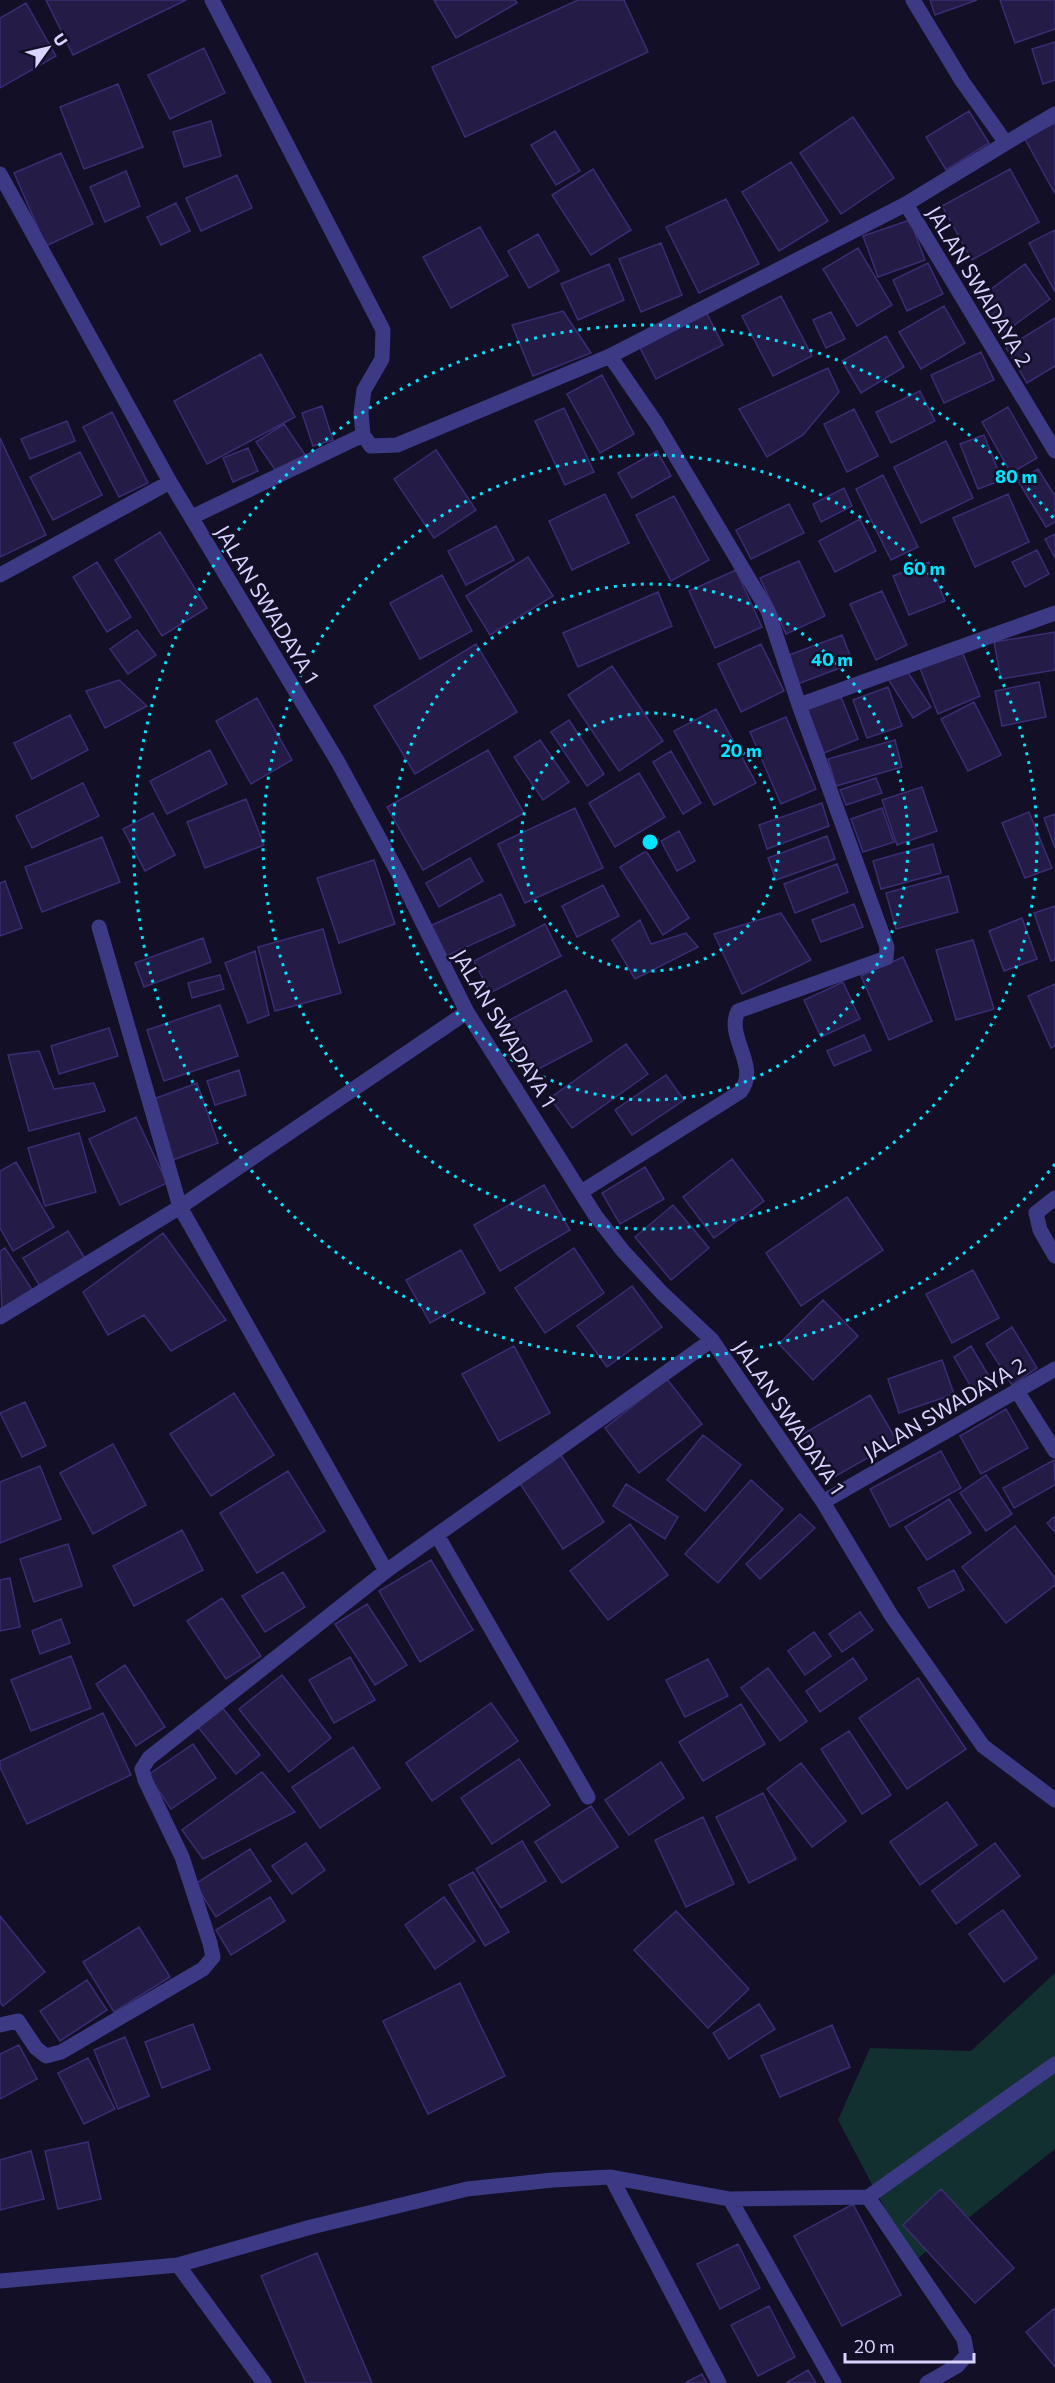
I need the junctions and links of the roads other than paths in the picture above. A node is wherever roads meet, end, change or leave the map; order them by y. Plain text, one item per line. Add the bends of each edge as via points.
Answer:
1 (212, 0) edge
2 (913, 0) edge
3 (1055, 114) edge
4 (1006, 143) junction
5 (0, 174) edge
6 (906, 204) junction
7 (610, 356) junction
8 (363, 435) junction
9 (1055, 451) edge
10 (170, 482) junction
11 (192, 517) junction
12 (0, 575) edge
13 (1055, 613) edge
14 (799, 705) junction
15 (99, 927) dead end
16 (466, 1012) junction
17 (581, 1192) junction
18 (1055, 1198) edge
19 (180, 1207) junction
20 (1055, 1256) edge
21 (0, 1317) edge
22 (712, 1340) junction
23 (1055, 1369) edge
24 (1017, 1391) junction
25 (1055, 1451) edge
26 (823, 1502) junction
27 (436, 1535) junction
28 (386, 1571) junction
29 (588, 1797) dead end
30 (1055, 1800) edge
31 (0, 2025) edge
32 (1055, 2064) edge
33 (611, 2177) junction
34 (868, 2197) junction
35 (730, 2199) junction
36 (178, 2265) junction
37 (0, 2282) edge
38 (264, 2383) edge
39 (719, 2383) edge
40 (834, 2383) edge
41 (927, 2383) edge

1 - 8 street via 383,330 382,359 364,390
2 - 4 street via 956,72
3 - 4 street, JALAN SWADAYA 2
4 - 6 street, JALAN SWADAYA 2
5 - 10 street, JALAN SWADAYA 1
6 - 7 street
6 - 9 street, JALAN SWADAYA 2
7 - 8 street via 397,445 371,446
7 - 14 street via 656,423 768,611
8 - 11 street
10 - 11 street, JALAN SWADAYA 1
10 - 12 street
11 - 16 street, JALAN SWADAYA 1 via 338,762
13 - 14 street
14 - 17 street via 887,947 886,958 738,1011 735,1023 747,1076 740,1092
15 - 19 street
16 - 17 street, JALAN SWADAYA 1
16 - 19 street
17 - 22 street, JALAN SWADAYA 1 via 623,1251
18 - 20 street via 1036,1213 1040,1230
19 - 21 street
19 - 28 street
22 - 26 street, JALAN SWADAYA 1
22 - 27 street
23 - 24 street, JALAN SWADAYA 2
24 - 25 street
24 - 26 street, JALAN SWADAYA 2
26 - 30 street, JALAN SWADAYA 1 via 891,1615 983,1746
27 - 28 street
27 - 29 street
28 - 31 street via 149,1758 142,1769 182,1857 213,1957 203,1969 61,2052 46,2056 18,2021
32 - 34 street
33 - 35 street
33 - 36 street via 467,2189
33 - 39 street
34 - 35 street
34 - 41 street via 964,2339 967,2355 957,2366
35 - 40 street
36 - 37 street
36 - 38 street

